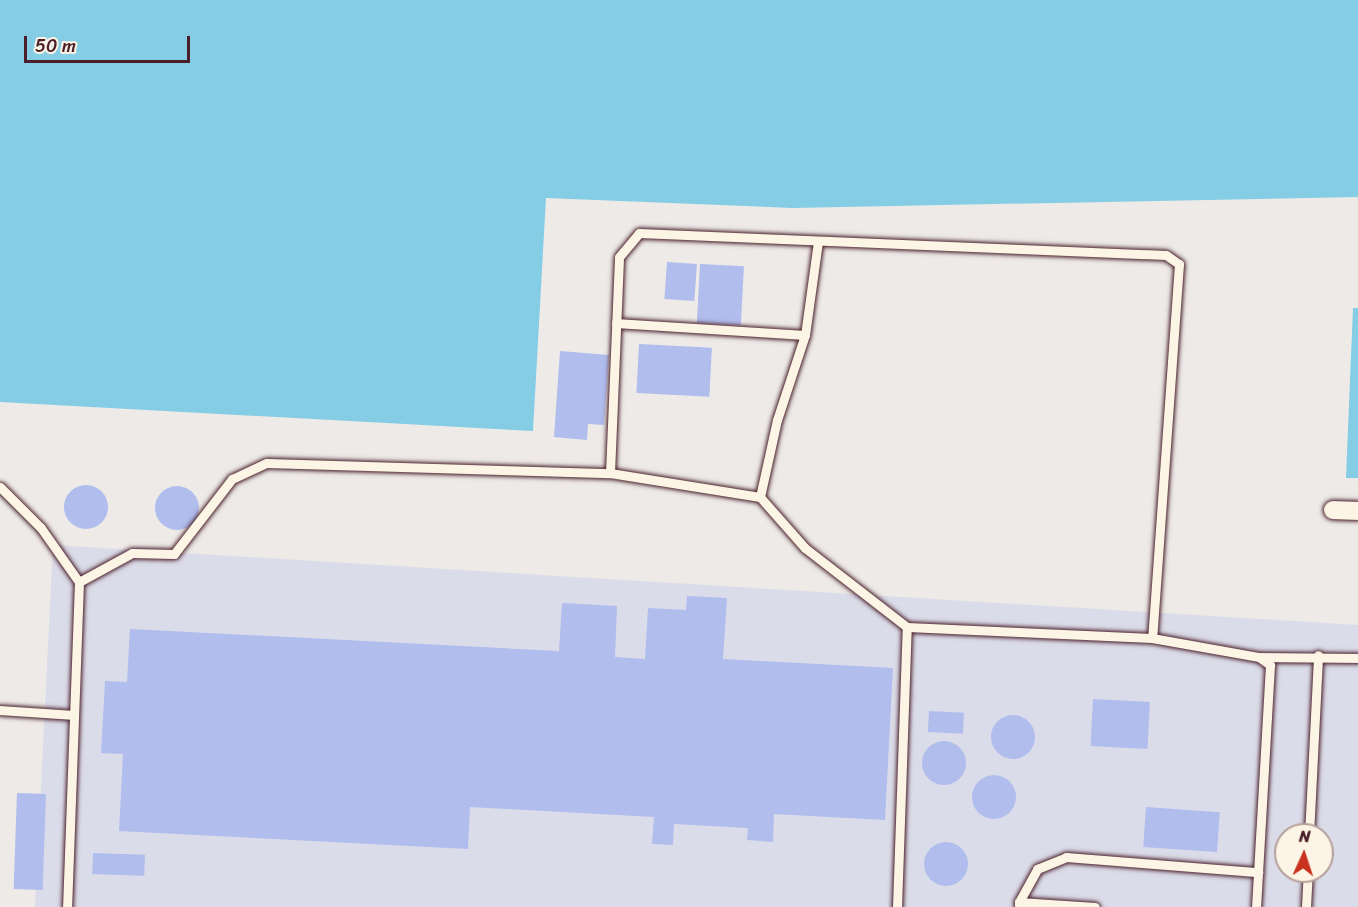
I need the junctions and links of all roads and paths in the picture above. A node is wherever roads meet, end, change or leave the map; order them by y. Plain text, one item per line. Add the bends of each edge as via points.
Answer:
1 (818, 241) junction
2 (616, 323) junction
3 (805, 335) junction
4 (610, 473) junction
5 (0, 487) edge
6 (760, 497) junction
7 (1333, 510) dead end
8 (1358, 511) edge
9 (79, 582) junction
10 (907, 627) junction
11 (1152, 638) junction
12 (1318, 655) junction
13 (1259, 657) junction
14 (1358, 657) edge
15 (0, 710) edge
16 (74, 715) junction
17 (1310, 823) edge
18 (1258, 872) junction
19 (1307, 883) edge
20 (1019, 904) edge
21 (67, 907) edge
22 (897, 907) edge
23 (1095, 907) edge
24 (1256, 907) edge
25 (1306, 907) edge

1 - 2 lane via 639,233 619,257
1 - 3 lane
1 - 11 lane via 1166,255 1179,264
2 - 3 lane
2 - 4 lane
3 - 6 lane via 777,420
4 - 6 lane
4 - 9 lane via 267,463 232,479 174,554 132,553
5 - 9 lane via 40,528
6 - 10 lane via 805,548
7 - 8 street
9 - 16 lane
10 - 11 lane
10 - 22 lane
11 - 13 lane
12 - 13 lane
12 - 14 lane
12 - 17 lane
13 - 18 lane via 1270,666
15 - 16 lane
16 - 21 lane
18 - 20 lane via 1066,857 1037,869
18 - 24 lane
19 - 25 lane
20 - 23 lane

